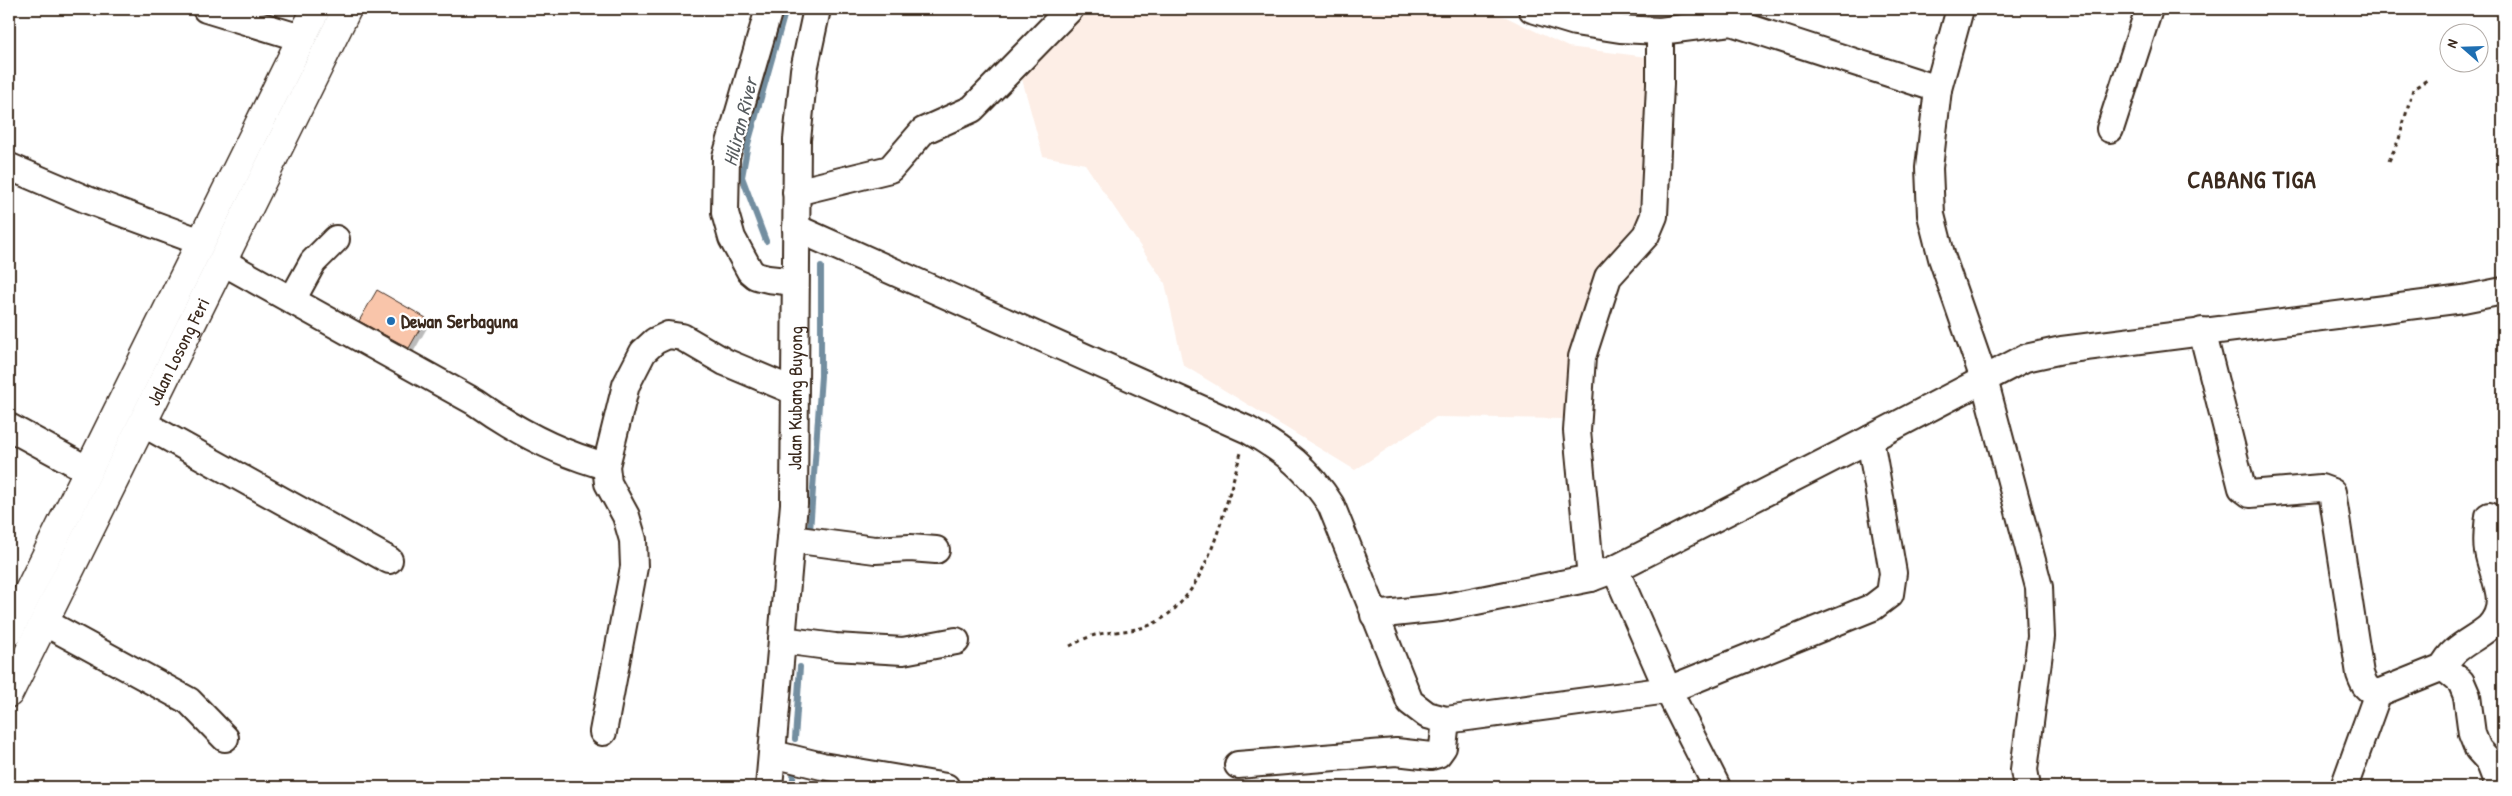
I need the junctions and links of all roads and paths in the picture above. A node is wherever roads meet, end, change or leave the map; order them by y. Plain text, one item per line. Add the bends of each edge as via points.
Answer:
1 (206, 9) edge
2 (316, 9) edge
3 (347, 9) edge
4 (769, 9) edge
5 (817, 9) edge
6 (1070, 9) edge
7 (1532, 9) edge
8 (1960, 9) edge
9 (2149, 9) edge
10 (1660, 31) junction
11 (301, 38) junction
12 (2426, 80) dead end
13 (1938, 89) junction
14 (2110, 129) dead end
15 (2389, 161) dead end
16 (9, 168) edge
17 (796, 192) junction
18 (796, 228) junction
19 (336, 239) dead end
20 (201, 242) junction
21 (223, 262) junction
22 (795, 282) junction
23 (2503, 290) edge
24 (292, 300) junction
25 (2202, 332) junction
26 (1984, 379) junction
27 (794, 391) junction
28 (144, 424) junction
29 (9, 427) edge
30 (1248, 430) junction
31 (1870, 439) junction
32 (606, 466) junction
33 (84, 477) junction
34 (116, 480) junction
35 (2489, 516) dead end
36 (791, 539) junction
37 (936, 550) dead end
38 (389, 560) dead end
39 (1615, 569) junction
40 (1591, 578) junction
41 (1374, 615) junction
42 (44, 622) junction
43 (9, 631) edge
44 (782, 640) junction
45 (956, 641) dead end
46 (1070, 646) dead end
47 (2444, 667) junction
48 (1668, 690) junction
49 (9, 693) edge
50 (2378, 693) junction
51 (1446, 720) junction
52 (603, 732) dead end
53 (225, 738) dead end
54 (773, 754) junction
55 (1238, 765) dead end
56 (769, 787) edge
57 (946, 787) edge
58 (1717, 787) edge
59 (2027, 787) edge
60 (2344, 787) edge
61 (2499, 787) edge

1 - 11 street
2 - 11 main road, Jalan Losong Feri
3 - 21 main road, Jalan Losong Feri
4 - 22 street via 726,157 725,213 732,238 750,271 756,276
5 - 17 street, Jalan Kubang Buyong via 804,70
6 - 17 street via 972,109 923,131 890,169
7 - 10 street via 1596,27
8 - 13 street
9 - 14 street
10 - 13 street via 1731,22
10 - 40 street via 1654,216 1646,235 1608,277 1582,357 1577,431
11 - 20 main road, Jalan Losong Feri
12 - 15 path via 2413,89 2399,139
13 - 26 street via 1928,168 1931,215 1942,258
16 - 20 street
17 - 18 street, Jalan Kubang Buyong
18 - 22 street, Jalan Kubang Buyong
18 - 30 street
19 - 24 street via 313,262
20 - 33 main road, Jalan Losong Feri
21 - 24 street
21 - 28 main road, Jalan Losong Feri
22 - 27 street, Jalan Kubang Buyong
23 - 25 street via 2463,299
24 - 32 street via 475,402 540,443
25 - 26 street via 2024,358
25 - 50 street via 2242,488 2250,494 2321,488 2332,492 2360,674 2364,686
26 - 31 street
26 - 59 street via 2039,587 2042,612 2039,662 2024,770
27 - 32 street via 724,362 682,337 668,335 643,352 626,385
27 - 36 street, Jalan Kubang Buyong
28 - 34 main road, Jalan Losong Feri
28 - 38 street
29 - 33 street
30 - 41 street via 1277,447 1318,484 1331,505
30 - 46 path via 1207,562 1193,588 1176,608 1158,622 1134,631 1094,635
31 - 39 street
31 - 48 street via 1893,573 1890,594 1873,606
32 - 52 street via 608,483 626,516 633,540 634,567
33 - 34 main road via 103,474
33 - 43 main road, Jalan Losong Feri
34 - 42 main road, Jalan Losong Feri
35 - 47 street via 2488,550 2502,588 2499,611 2490,626 2454,651
36 - 37 street via 875,550
36 - 44 street, Jalan Kubang Buyong
39 - 40 street
39 - 48 street
40 - 41 street via 1441,608
41 - 51 street via 1410,702 1427,715
42 - 49 main road, Jalan Losong Feri
42 - 53 street via 189,701
44 - 45 street via 903,651
44 - 54 street, Jalan Kubang Buyong
47 - 50 street
47 - 61 street via 2462,682 2472,734
48 - 51 street
48 - 58 street
50 - 60 street
51 - 55 street via 1443,747 1438,754 1431,756 1396,752
54 - 56 street, Jalan Kubang Buyong
54 - 57 street via 822,766

